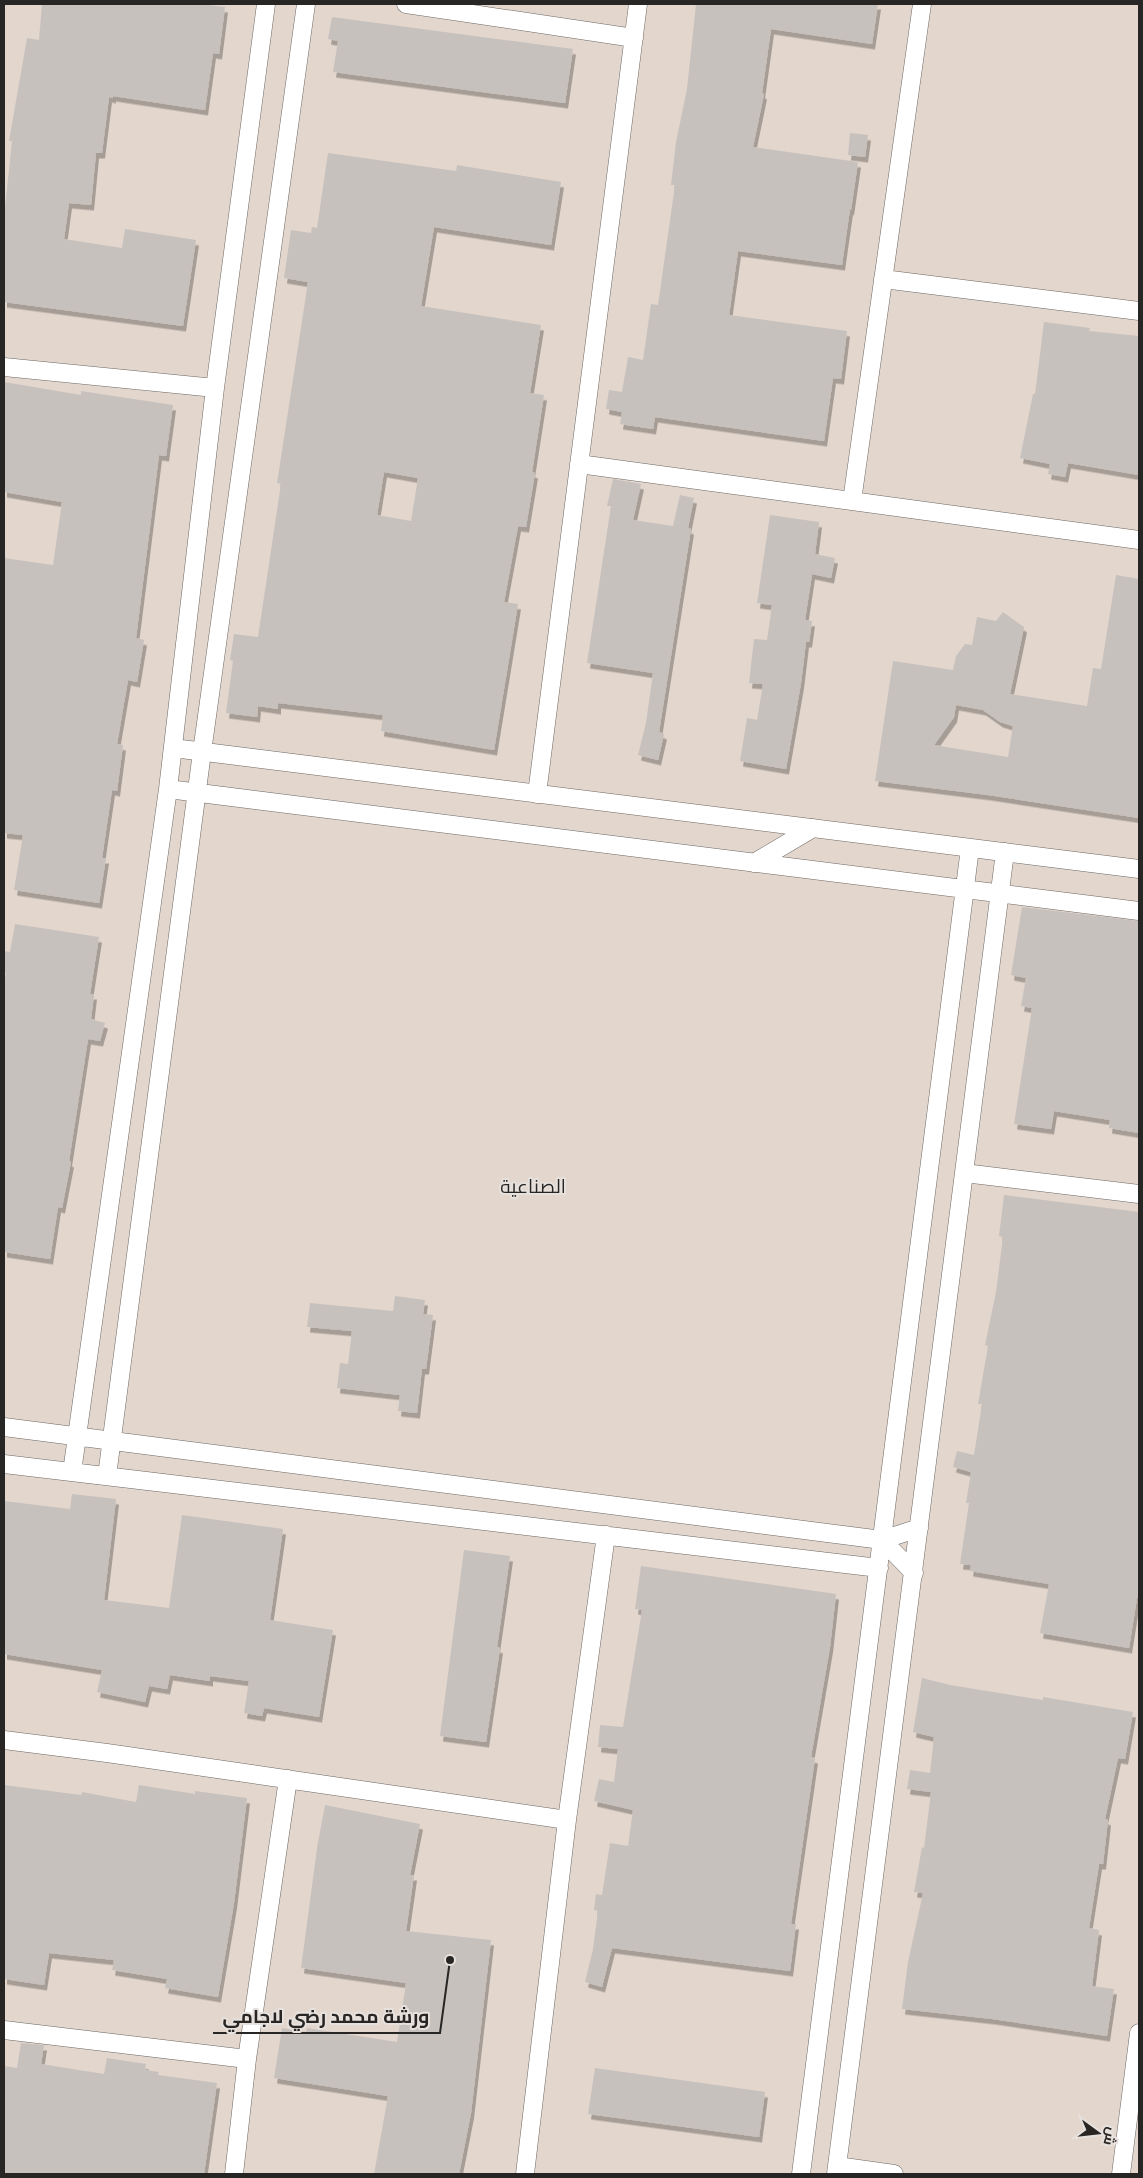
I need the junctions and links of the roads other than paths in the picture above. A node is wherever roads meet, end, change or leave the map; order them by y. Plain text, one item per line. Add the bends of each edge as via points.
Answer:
1 (266, 4) edge
2 (306, 4) edge
3 (406, 4) edge
4 (638, 4) edge
5 (922, 4) edge
6 (634, 38) junction
7 (884, 279) junction
8 (1139, 311) edge
9 (4, 367) edge
10 (215, 388) junction
11 (579, 464) junction
12 (852, 501) junction
13 (1139, 540) edge
14 (173, 748) junction
15 (202, 752) junction
16 (168, 789) junction
17 (197, 793) junction
18 (537, 794) junction
19 (813, 828) junction
20 (970, 848) junction
21 (1005, 852) junction
22 (754, 863) junction
23 (1139, 869) edge
24 (965, 889) junction
25 (1000, 894) junction
26 (1139, 911) edge
27 (964, 1172) junction
28 (1139, 1194) edge
29 (4, 1427) edge
30 (77, 1436) junction
31 (112, 1441) junction
32 (4, 1464) edge
33 (72, 1472) junction
34 (108, 1476) junction
35 (919, 1528) junction
36 (606, 1536) junction
37 (882, 1540) junction
38 (879, 1568) junction
39 (914, 1573) junction
40 (4, 1740) edge
41 (288, 1779) junction
42 (567, 1820) junction
43 (4, 2030) edge
44 (1139, 2033) edge
45 (246, 2058) junction
46 (837, 2170) edge
47 (234, 2174) edge
48 (526, 2174) edge
49 (801, 2174) edge
50 (894, 2174) edge
51 (1121, 2174) edge

1 - 10 street
2 - 15 street
3 - 6 street
4 - 6 street
5 - 7 street
6 - 11 street
7 - 8 street
7 - 12 street
9 - 10 street
10 - 14 street
11 - 12 street
11 - 18 street
12 - 13 street
14 - 15 street
14 - 16 street
15 - 17 street
15 - 18 street
16 - 17 street
16 - 30 street
17 - 22 street
17 - 31 street
18 - 19 street
19 - 20 street
19 - 22 street
20 - 21 street
20 - 24 street
21 - 23 street
21 - 25 street
22 - 24 street
24 - 25 street
24 - 37 street
25 - 26 street
25 - 27 street
27 - 28 street
27 - 35 street
29 - 30 street
30 - 31 street
30 - 33 street
31 - 34 street
31 - 37 street
32 - 33 street
33 - 34 street
34 - 36 street
35 - 37 street
35 - 39 street
36 - 38 street
36 - 42 street
37 - 38 street
37 - 39 street
38 - 49 street
39 - 46 street
40 - 41 street
41 - 42 street
41 - 45 street
42 - 48 street
43 - 45 street
44 - 51 street
45 - 47 street
46 - 50 street

